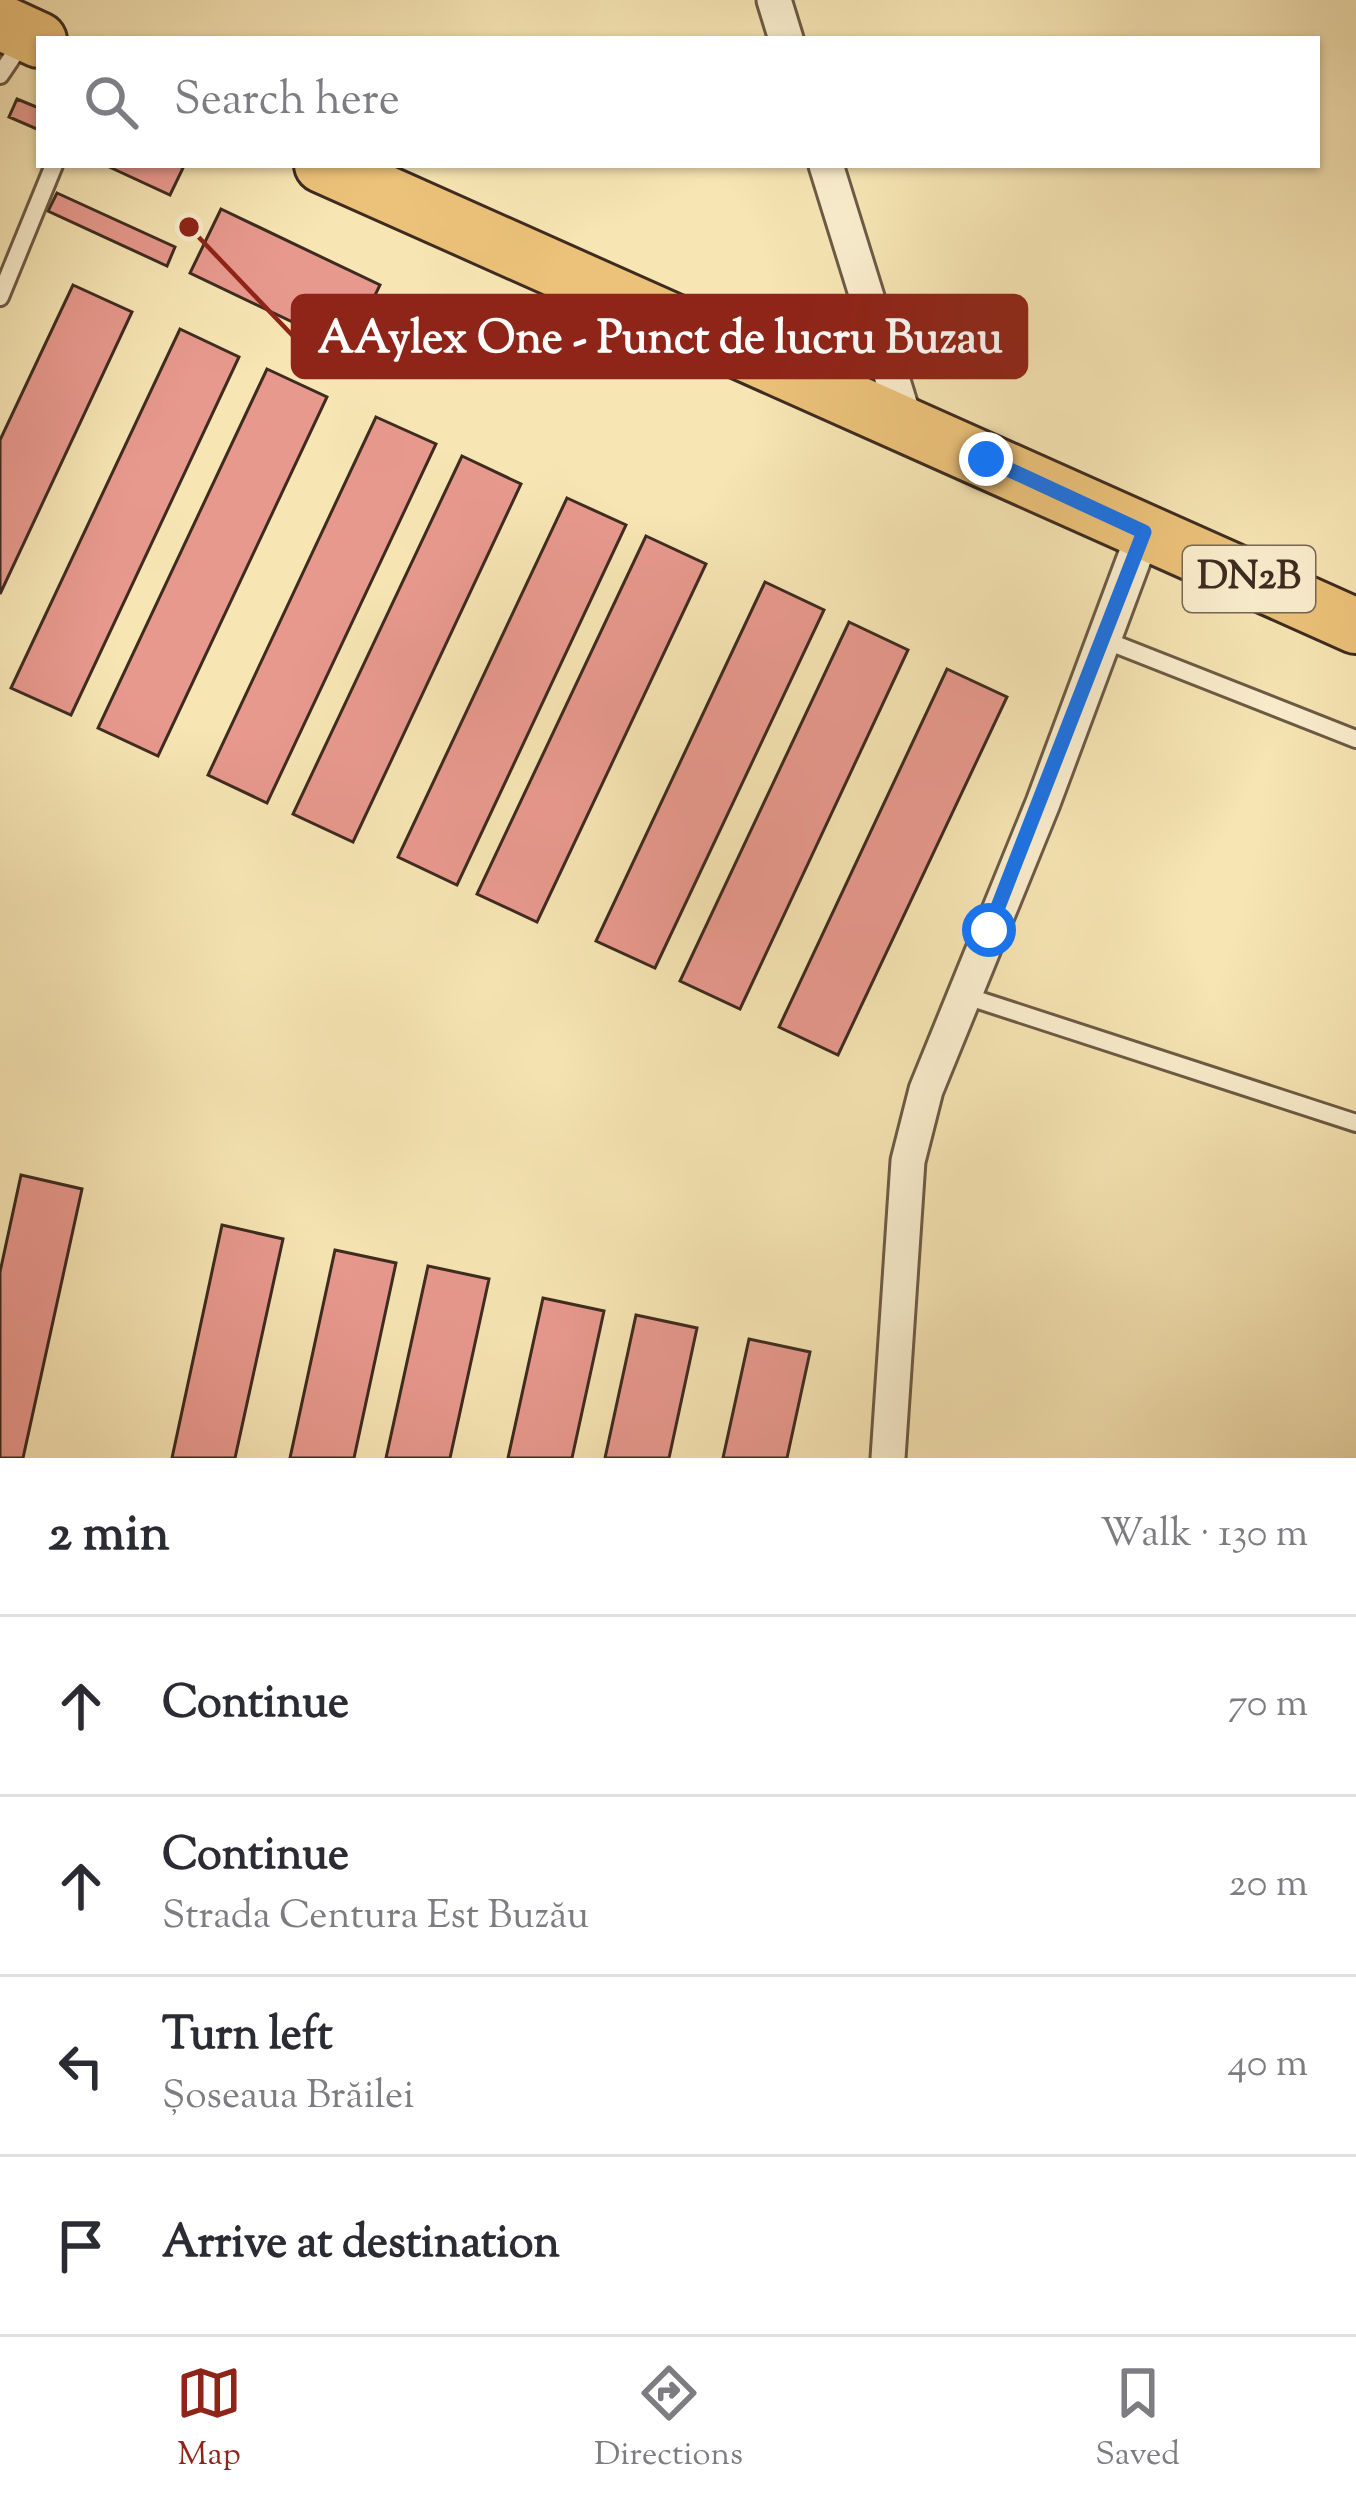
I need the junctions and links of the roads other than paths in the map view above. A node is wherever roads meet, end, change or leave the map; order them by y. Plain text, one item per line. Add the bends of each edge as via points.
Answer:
1 (774, 0) edge
2 (785, 36) edge
3 (53, 168) edge
4 (329, 168) edge
5 (827, 168) edge
6 (0, 297) edge
7 (907, 423) junction
8 (1144, 532) junction
9 (1356, 626) edge
10 (1102, 639) junction
11 (1356, 740) edge
12 (962, 994) junction
13 (1356, 1123) edge
14 (889, 1458) edge

1 - 2 street
3 - 6 lane
4 - 7 main road, DN2B
5 - 7 street
7 - 8 main road, DN2B
8 - 9 main road, DN2B
8 - 10 street
10 - 11 lane
10 - 12 street
12 - 13 lane
12 - 14 street via 908,1161

